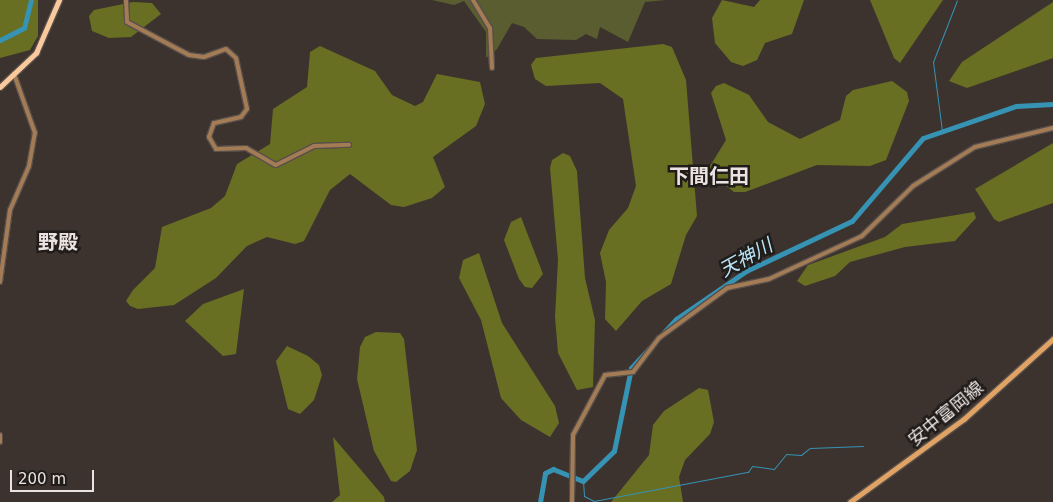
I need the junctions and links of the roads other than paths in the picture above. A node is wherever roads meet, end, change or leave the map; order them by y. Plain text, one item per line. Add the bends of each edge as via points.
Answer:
1 (59, 0) edge
2 (126, 0) edge
3 (473, 0) edge
4 (492, 68) dead end
5 (14, 74) junction
6 (0, 87) edge
7 (1053, 128) edge
8 (349, 145) dead end
9 (0, 282) edge
10 (1053, 339) edge
11 (0, 435) edge
12 (0, 442) edge
13 (572, 502) edge
14 (850, 502) edge

1 - 5 main road via 39,48
2 - 8 street via 127,22 189,55 204,57 226,49 236,58 247,109 241,117 214,123 209,137 216,149 246,148 276,165 314,146
3 - 4 street via 490,28
5 - 6 main road
5 - 9 street via 35,133 29,166 10,210
7 - 13 street via 979,145 913,186 862,236 769,279 727,288 659,338 630,372 605,375 573,435
10 - 14 main road, 安中富岡線 via 964,419
11 - 12 street

